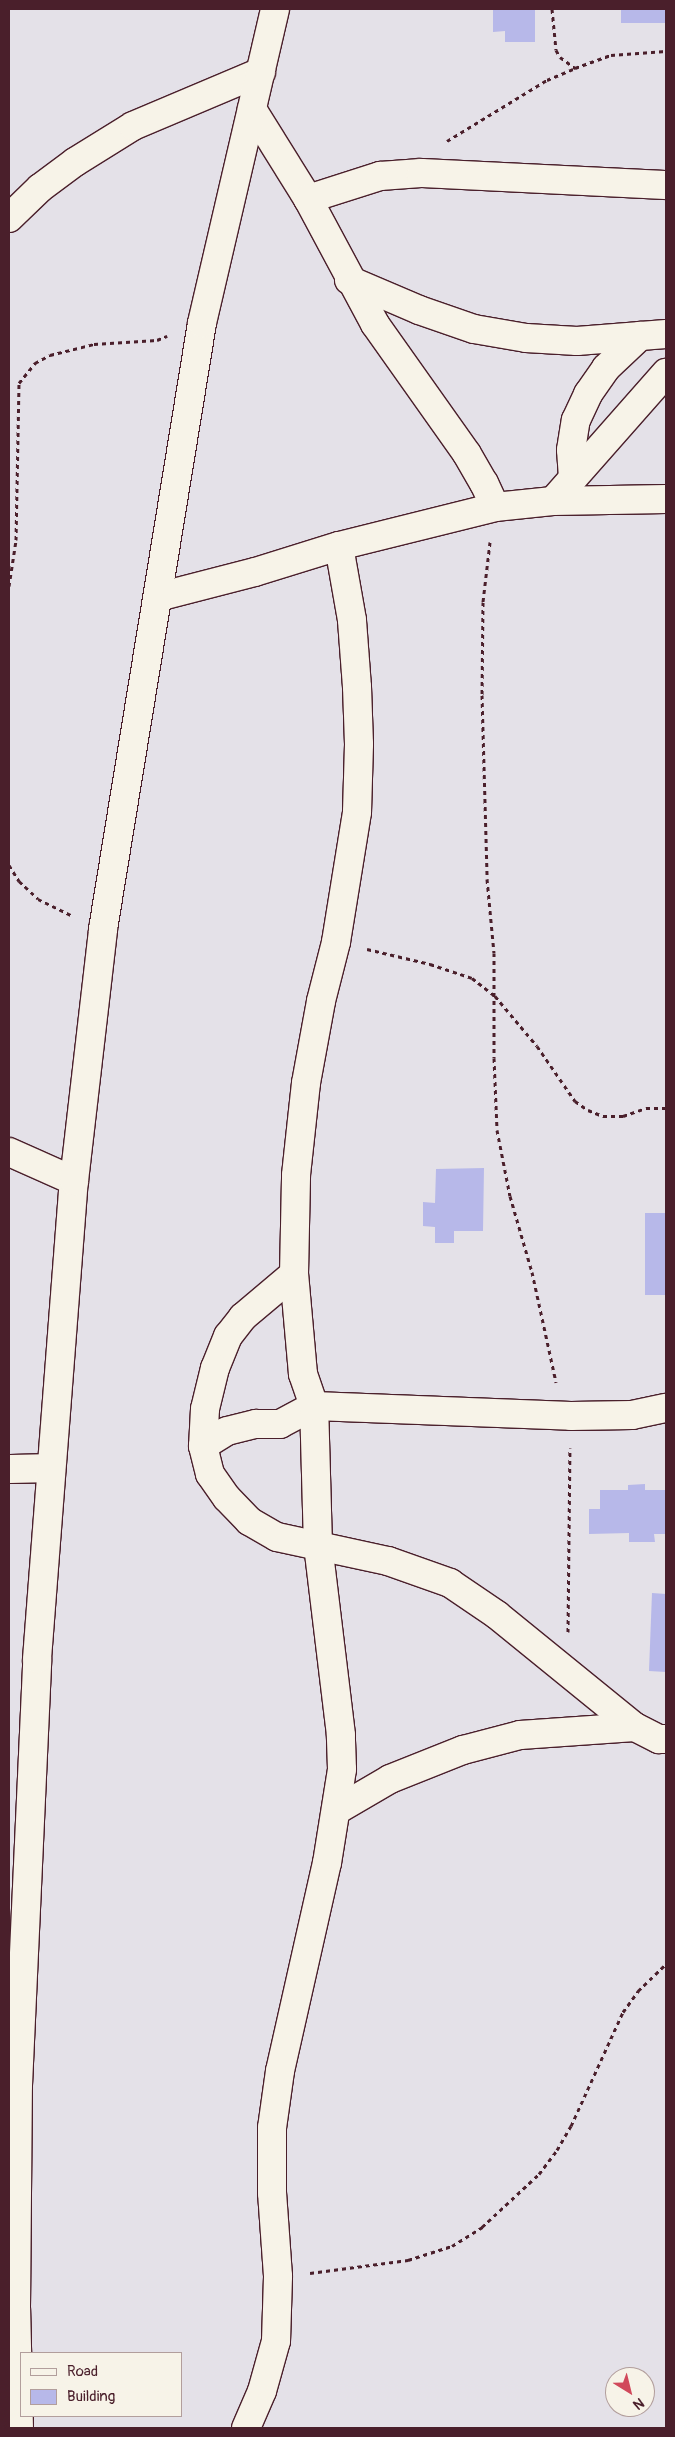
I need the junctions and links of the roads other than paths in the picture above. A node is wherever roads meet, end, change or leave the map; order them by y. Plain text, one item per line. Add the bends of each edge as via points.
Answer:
1 (275, 9) edge
2 (261, 72) junction
3 (252, 109) junction
4 (666, 185) edge
5 (308, 199) junction
6 (9, 218) edge
7 (350, 280) junction
8 (666, 334) edge
9 (640, 336) junction
10 (666, 373) edge
11 (573, 478) junction
12 (666, 499) edge
13 (552, 501) junction
14 (495, 508) junction
15 (339, 546) junction
16 (158, 597) junction
17 (9, 1152) edge
18 (74, 1181) junction
19 (294, 1274) junction
20 (314, 1406) junction
21 (666, 1408) edge
22 (204, 1446) junction
23 (51, 1468) junction
24 (9, 1469) edge
25 (318, 1546) junction
26 (635, 1727) junction
27 (666, 1739) edge
28 (337, 1810) junction
29 (19, 2428) edge
30 (246, 2428) edge

1 - 2 main road
2 - 3 main road
2 - 6 main road via 134,126 75,162 40,188
3 - 5 main road
3 - 16 main road via 202,323
4 - 5 main road via 421,173 380,176
5 - 7 main road
7 - 9 main road via 419,310 474,329 526,338 577,341
7 - 14 main road via 375,324 467,454
8 - 9 main road
9 - 11 main road via 606,368 588,394 575,428 571,450
10 - 11 main road
11 - 13 main road
12 - 13 main road
13 - 14 main road
14 - 15 main road
15 - 16 main road
15 - 19 main road via 352,620 359,744 357,812 336,942 306,1083 296,1175
16 - 18 main road via 103,930
17 - 18 main road
18 - 23 main road
19 - 20 main road via 303,1374
19 - 22 main road via 262,1299 228,1336 215,1368 205,1409
20 - 21 main road via 571,1416 632,1415
20 - 22 main road via 280,1424 256,1424 227,1431
20 - 25 main road
22 - 25 main road via 210,1474 227,1498 249,1520 277,1537
23 - 24 main road
23 - 29 main road via 37,1659 18,2085 16,2308
25 - 26 main road via 388,1561 450,1583 497,1615
25 - 28 main road via 341,1735 342,1769
26 - 27 main road via 658,1739
26 - 28 main road via 520,1735 463,1750 390,1779
28 - 30 main road via 280,2071 272,2128 272,2193 278,2276 276,2340 262,2391

